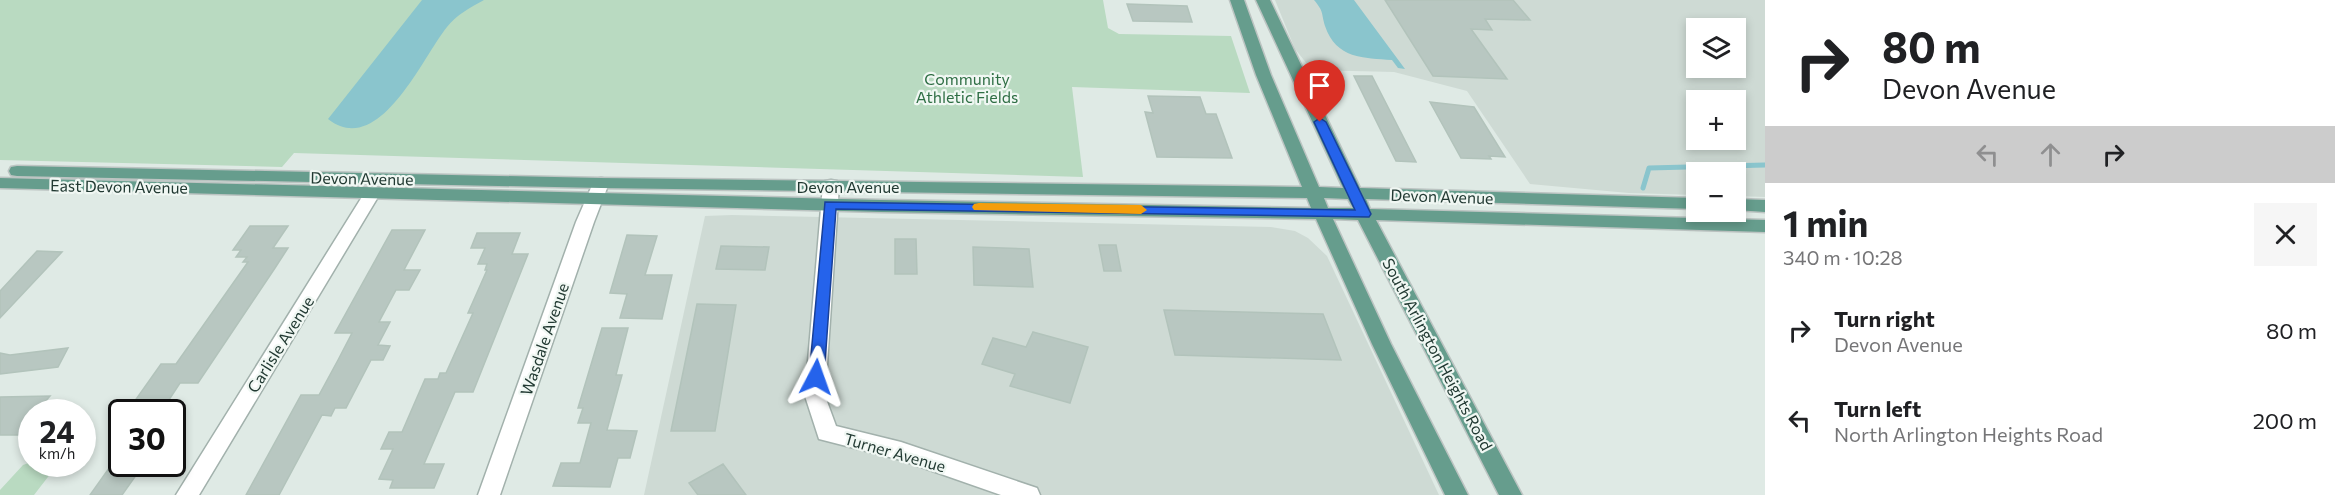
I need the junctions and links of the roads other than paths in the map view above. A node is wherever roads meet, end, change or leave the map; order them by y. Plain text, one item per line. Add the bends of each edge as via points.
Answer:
1 (1237, 0) edge
2 (1263, 0) edge
3 (0, 171) edge
4 (0, 183) edge
5 (237, 188) joint
6 (598, 190) junction
7 (373, 192) junction
8 (1313, 193) junction
9 (1354, 194) junction
10 (830, 195) junction
11 (1686, 203) edge
12 (1746, 205) edge
13 (1765, 206) edge
14 (1322, 213) junction
15 (1364, 214) junction
16 (1765, 226) edge
17 (187, 495) edge
18 (489, 495) edge
19 (1029, 495) edge
20 (1457, 495) edge
21 (1511, 495) edge

1 - 8 main road
2 - 9 main road, South Arlington Heights Road
3 - 6 main road, Devon Avenue
4 - 5 main road, East Devon Avenue
5 - 7 main road, Devon Avenue
6 - 7 main road, Devon Avenue
6 - 10 main road, Devon Avenue
6 - 18 street, Wasdale Avenue
7 - 17 street, Carlisle Avenue
8 - 9 main road, Devon Avenue
8 - 10 main road, Devon Avenue
8 - 14 main road
9 - 11 main road, Devon Avenue
9 - 15 main road, South Arlington Heights Road
10 - 14 main road, Devon Avenue
10 - 19 street, Turner Avenue via 815,396 827,433 901,451
12 - 13 main road
14 - 15 main road, Devon Avenue
14 - 20 main road
15 - 16 main road, Devon Avenue
15 - 21 main road, South Arlington Heights Road

